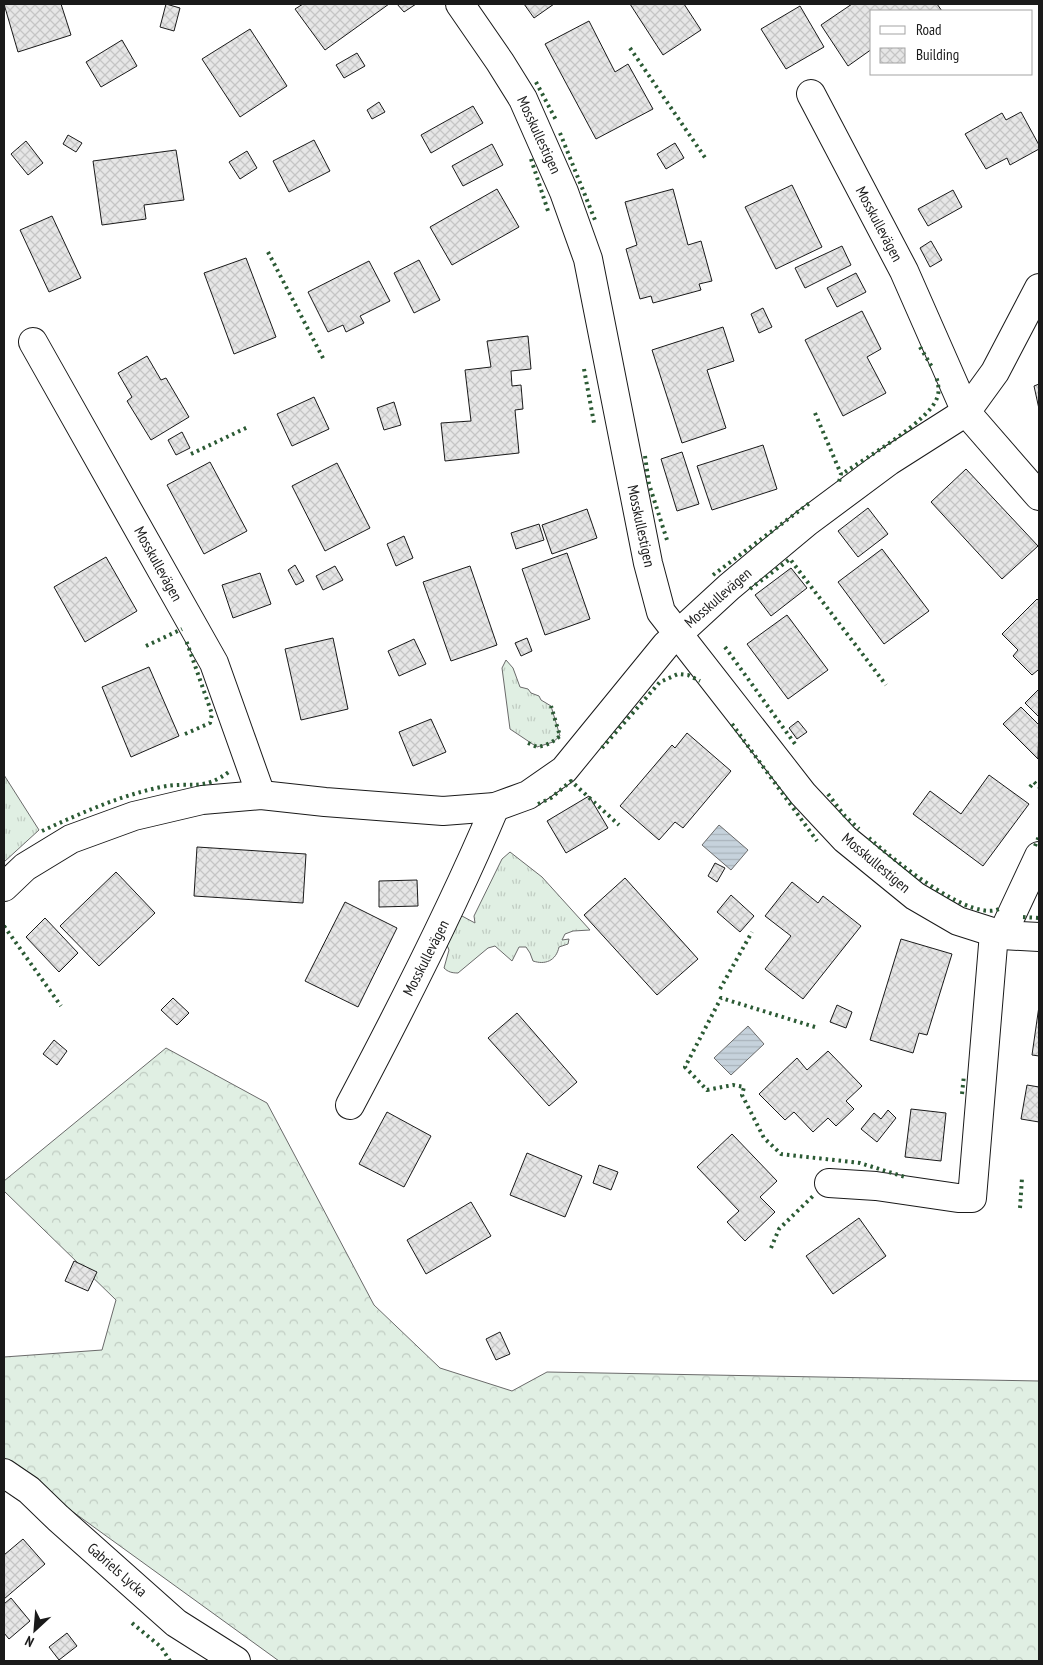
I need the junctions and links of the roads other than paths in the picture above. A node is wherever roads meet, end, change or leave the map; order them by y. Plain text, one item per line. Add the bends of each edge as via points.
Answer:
1 (460, 4) edge
2 (811, 94) dead end
3 (1039, 288) edge
4 (34, 342) dead end
5 (966, 412) junction
6 (1039, 496) edge
7 (678, 632) junction
8 (261, 795) junction
9 (495, 807) junction
10 (1039, 856) edge
11 (4, 887) edge
12 (998, 934) junction
13 (1039, 937) edge
14 (350, 1105) dead end
15 (829, 1183) dead end
16 (4, 1473) edge
17 (236, 1661) edge

1 - 7 street, Mosskullestigen via 523,99 564,192 588,259 648,563 661,612
2 - 5 street, Mosskullevägen via 904,272
3 - 5 street, Mosskullevägen via 995,372
4 - 8 street, Mosskullevägen via 214,663
5 - 6 street, Mosskullevägen
5 - 7 street, Mosskullevägen via 889,461 808,522
7 - 9 street, Mosskullevägen via 564,770 528,794
7 - 12 street, Mosskullestigen via 803,794 845,839 915,896 958,920
8 - 9 street, Mosskullevägen via 443,811
8 - 11 street, Mosskullevägen via 202,800 134,816 80,835 41,856
9 - 14 street, Mosskullevägen via 460,888
10 - 12 street
12 - 13 street, Mosskullestigen
12 - 15 street via 972,1198
16 - 17 street, Gabriels Lycka via 29,1490 176,1623

